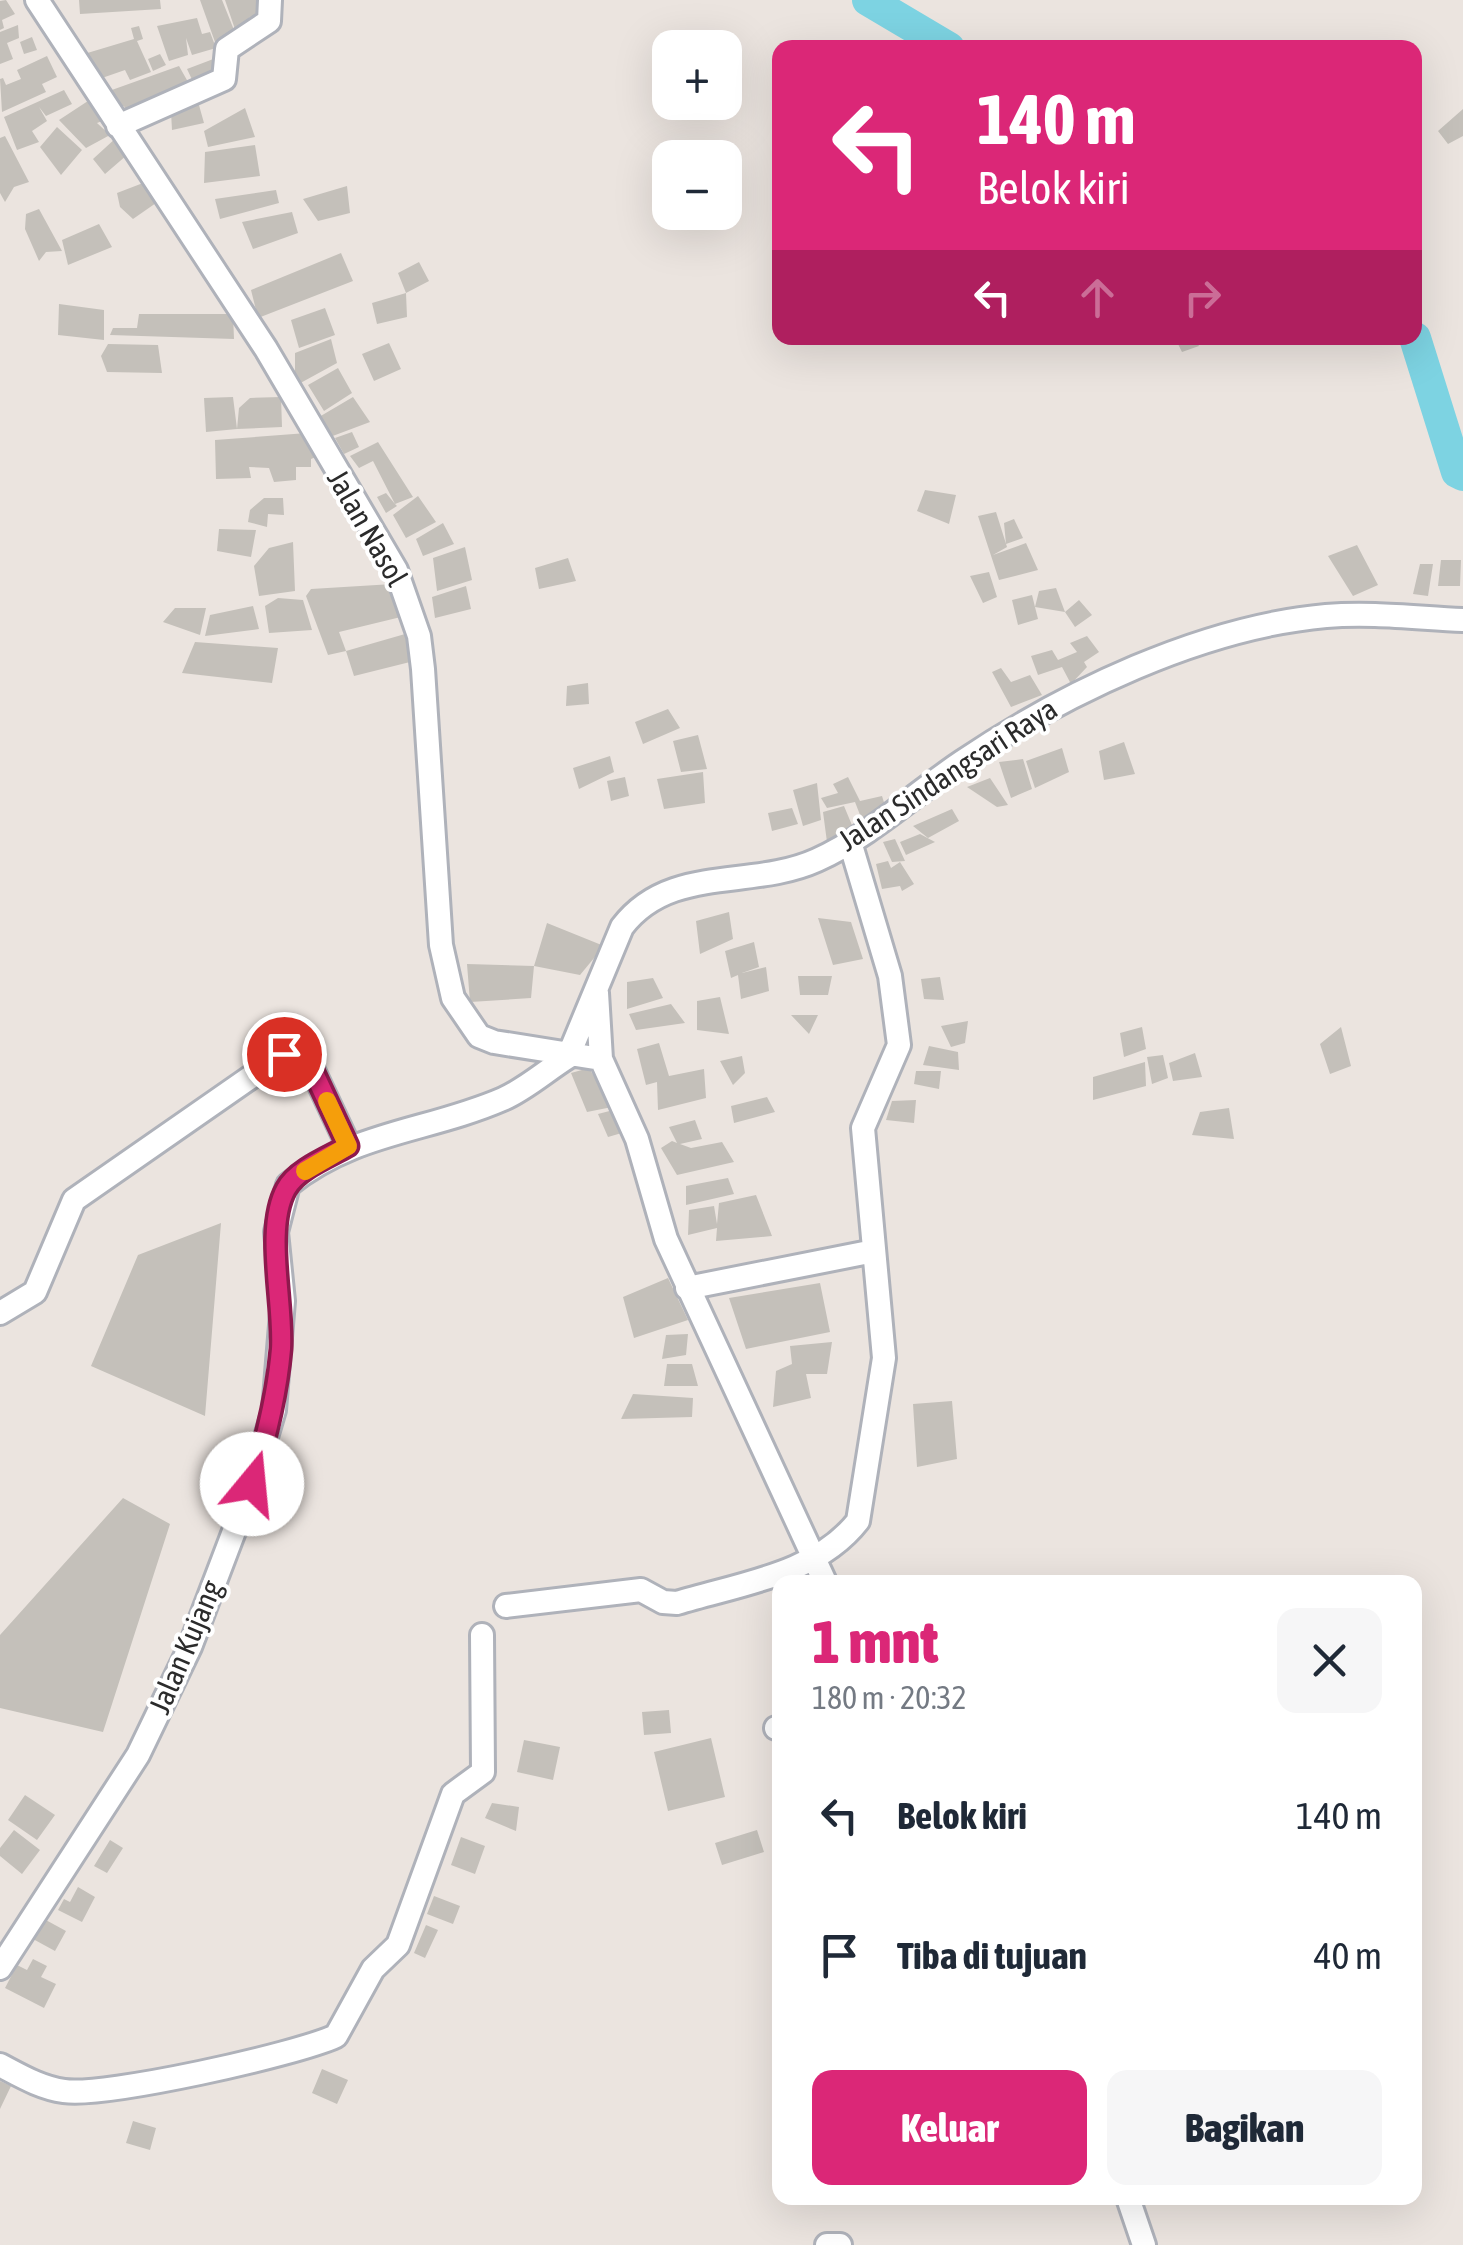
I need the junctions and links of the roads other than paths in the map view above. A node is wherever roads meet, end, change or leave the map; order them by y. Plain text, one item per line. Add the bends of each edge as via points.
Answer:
1 (37, 0) edge
2 (270, 0) edge
3 (118, 126) junction
4 (1463, 620) edge
5 (850, 842) junction
6 (596, 984) junction
7 (568, 1057) junction
8 (601, 1058) junction
9 (348, 1146) junction
10 (874, 1250) junction
11 (686, 1288) junction
12 (0, 1314) edge
13 (813, 1558) junction
14 (775, 1575) edge
15 (822, 1575) edge
16 (772, 1576) edge
17 (506, 1606) dead end
18 (482, 1635) dead end
19 (0, 1968) edge
20 (0, 2065) edge
21 (1130, 2205) edge
22 (828, 2245) edge
23 (840, 2245) edge
24 (1144, 2245) edge

1 - 3 street, Jalan Nasol
2 - 3 street via 269,21 228,49 224,79
3 - 7 street, Jalan Nasol via 266,349 409,603 423,669 434,882 453,998 479,1036
4 - 5 street, Jalan Sindangsari Raya via 1310,618 1129,668 976,753
5 - 6 street, Jalan Sindangsari Raya via 768,876 682,886 649,898 622,927
5 - 10 street via 897,1006 899,1045 863,1128
6 - 7 street, Jalan Sindangsari Raya
6 - 8 street, Jalan Sindangsari Raya
7 - 8 street
7 - 9 street, Jalan Kujang via 508,1098
8 - 11 street, Jalan Sindangsari Raya via 637,1139
9 - 12 street via 309,1062 299,1053 284,1054 74,1200 35,1292
9 - 19 street, Jalan Kujang via 288,1185 280,1202 283,1301 274,1410 190,1647 138,1755
10 - 11 street
10 - 13 street via 883,1380 861,1513 848,1533
11 - 13 street, Jalan Sindangsari Raya
13 - 14 street
13 - 15 street, Jalan Sindangsari Raya
16 - 17 street via 677,1603 642,1590
18 - 20 street via 482,1772 453,1794 398,1945 373,1969 336,2036 104,2091 40,2086
21 - 24 street
22 - 23 street

